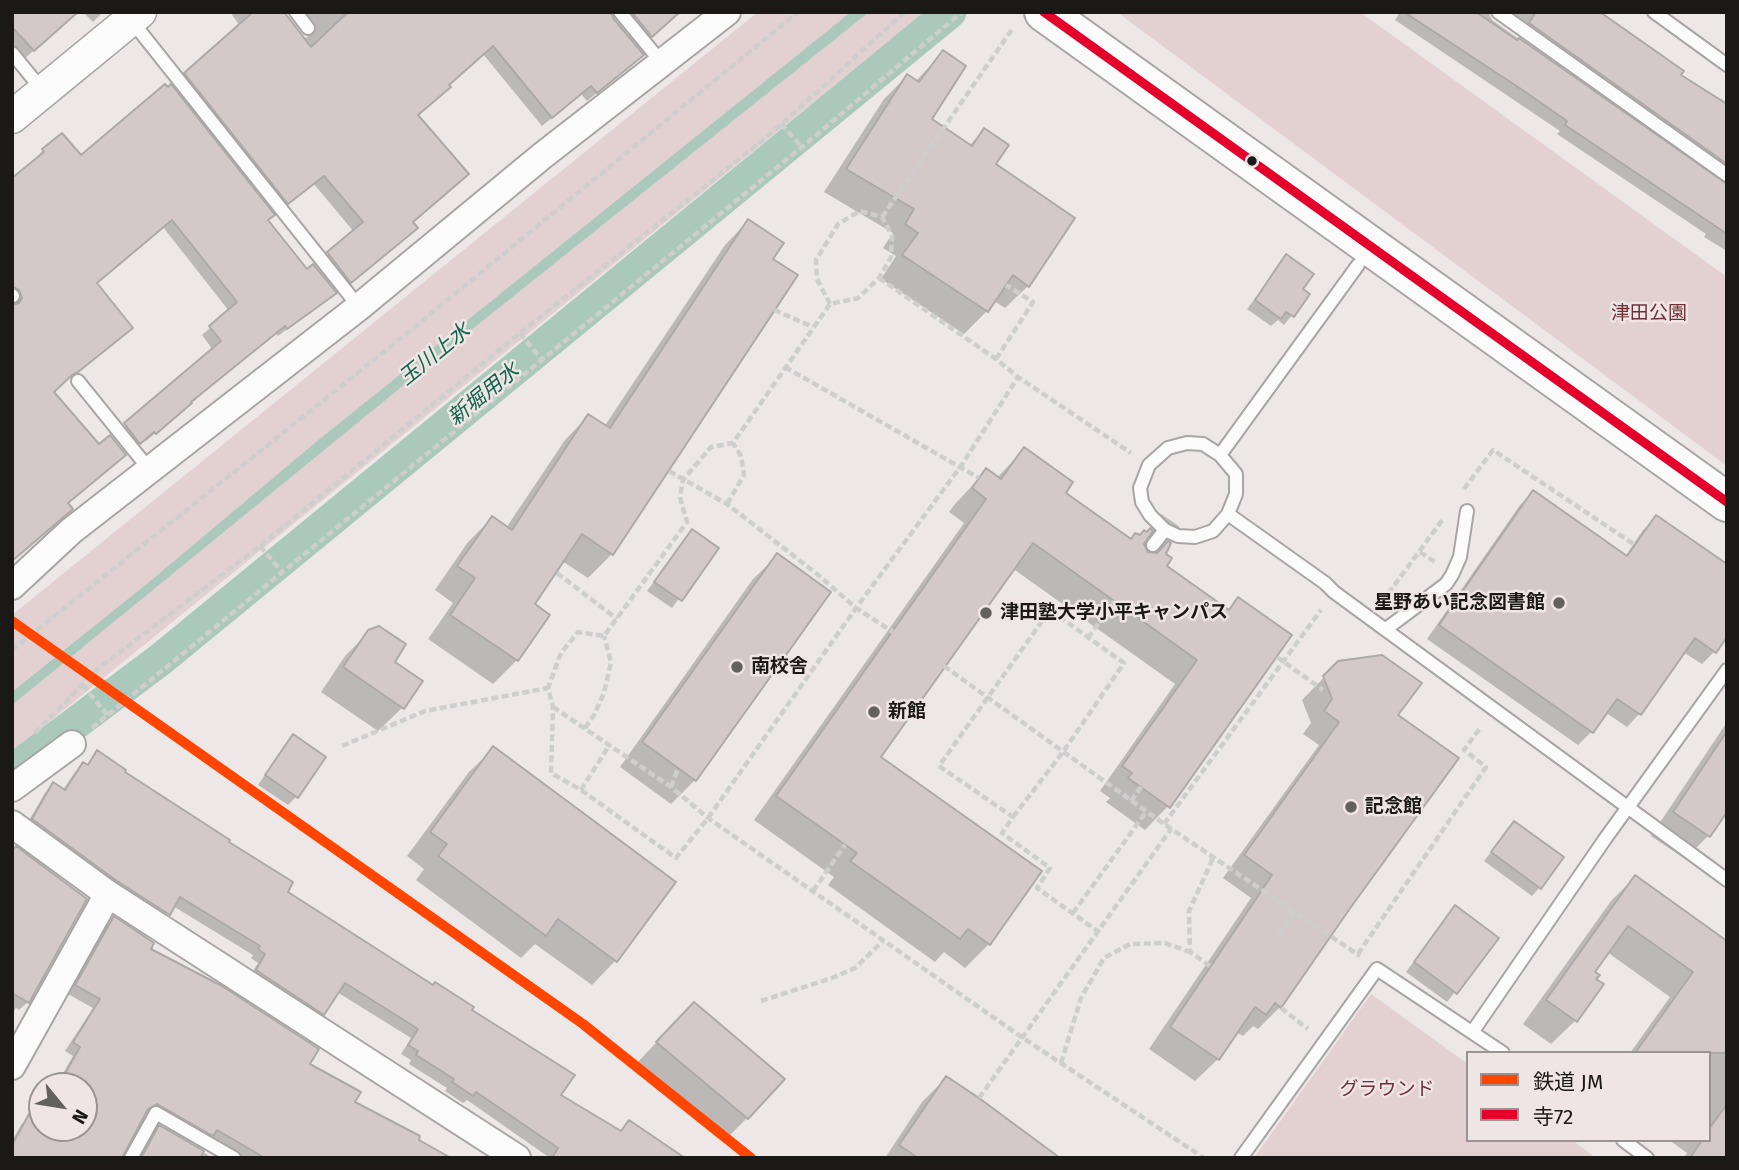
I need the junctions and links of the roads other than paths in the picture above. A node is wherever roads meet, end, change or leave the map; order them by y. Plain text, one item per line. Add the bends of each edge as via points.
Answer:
1 (296, 12) edge
2 (620, 12) edge
3 (727, 12) edge
4 (1498, 12) edge
5 (1654, 12) edge
6 (1032, 15) edge
7 (136, 16) edge
8 (308, 28) dead end
9 (12, 53) edge
10 (662, 63) junction
11 (1727, 65) edge
12 (43, 92) junction
13 (12, 117) edge
14 (1727, 175) edge
15 (1358, 265) dead end
16 (359, 307) junction
17 (78, 381) dead end
18 (1220, 455) junction
19 (149, 470) junction
20 (1727, 502) edge
21 (1467, 511) dead end
22 (1228, 514) junction
23 (1165, 530) junction
24 (1153, 545) dead end
25 (12, 586) edge
26 (1386, 629) junction
27 (1727, 670) edge
28 (72, 744) road end
29 (12, 788) edge
30 (1628, 807) junction
31 (12, 824) edge
32 (1727, 880) edge
33 (108, 894) junction
34 (1473, 1031) junction
35 (19, 1036) edge
36 (1500, 1051) edge
37 (12, 1066) edge
38 (1626, 1142) edge
39 (131, 1158) edge
40 (234, 1158) edge
41 (517, 1158) edge
42 (1241, 1158) edge
43 (1647, 1158) edge

1 - 8 lane
2 - 10 lane
3 - 10 street
4 - 14 lane
5 - 11 lane
6 - 20 main road
7 - 12 street
7 - 16 lane
9 - 12 lane
10 - 16 street
12 - 13 street
15 - 18 lane
16 - 19 street
17 - 19 lane
18 - 22 lane via 1236,474 1236,494
18 - 23 lane via 1203,444 1187,443 1168,447 1149,465 1140,488 1142,502
19 - 25 street via 71,531
21 - 26 lane via 1460,557 1446,584
22 - 23 lane via 1213,531 1195,537
22 - 26 lane
23 - 24 lane
26 - 30 lane
27 - 30 lane
28 - 29 street
30 - 32 lane
30 - 34 lane
31 - 33 street
33 - 35 street
33 - 41 street
34 - 36 lane
34 - 42 lane via 1377,969
35 - 37 street
38 - 43 lane
39 - 40 lane via 156,1113

